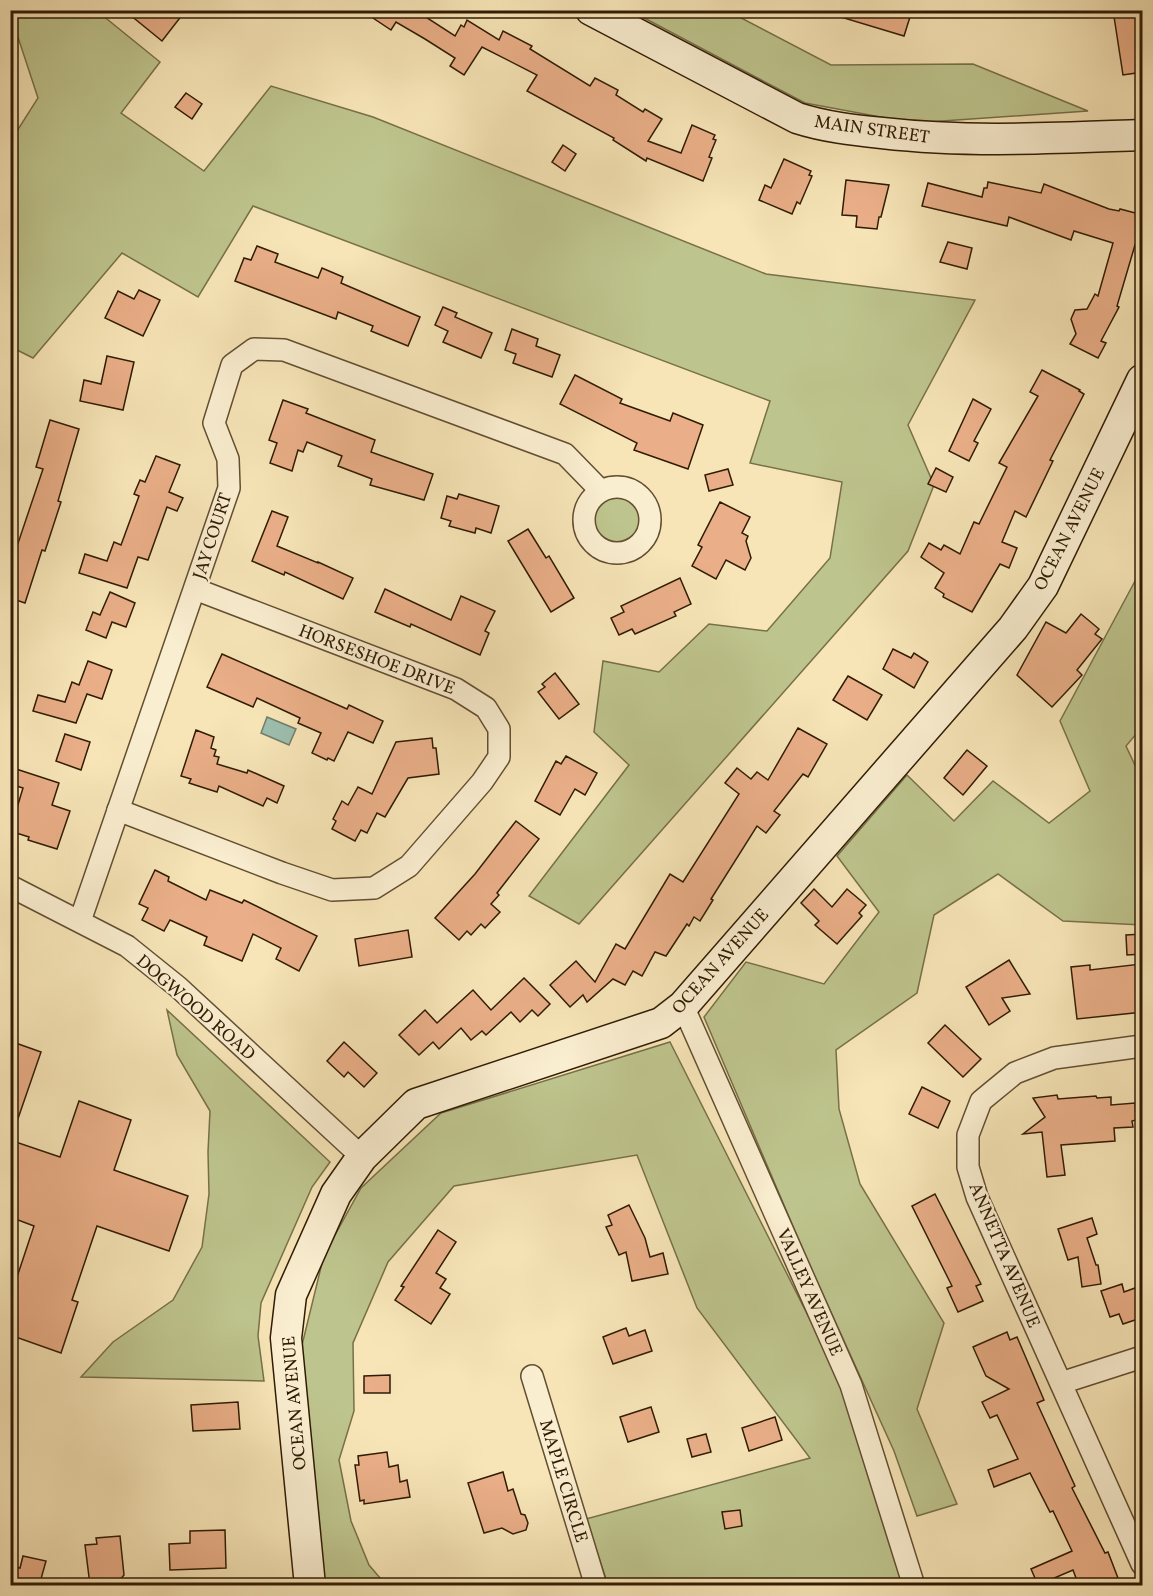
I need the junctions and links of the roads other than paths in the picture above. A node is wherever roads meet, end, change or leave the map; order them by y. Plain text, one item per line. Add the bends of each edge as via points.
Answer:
1 (591, 10) edge
2 (1143, 135) edge
3 (1143, 380) edge
4 (601, 491) dead end
5 (195, 589) junction
6 (117, 810) junction
7 (10, 886) edge
8 (80, 921) junction
9 (683, 1006) junction
10 (1143, 1046) edge
11 (362, 1157) junction
12 (1143, 1357) edge
13 (532, 1376) dead end
14 (1061, 1383) junction
15 (1143, 1564) edge
16 (310, 1586) edge
17 (596, 1586) edge
18 (914, 1586) edge

1 - 2 main road, MAIN STREET via 797,118 819,125 939,138
3 - 9 main road, OCEAN AVENUE via 1043,586 1013,628
4 - 5 street, JAY COURT via 565,454 556,450 284,350 255,349 232,365 214,423 228,459 229,488
5 - 6 street, JAY COURT
5 - 6 street, HORSESHOE DRIVE via 456,689 486,708 499,729 499,757 409,866 374,888 332,890
6 - 8 street, JAY COURT
7 - 8 street, DOGWOOD ROAD
8 - 11 street, DOGWOOD ROAD via 127,946 178,987
9 - 11 main road, OCEAN AVENUE via 661,1023 416,1104
9 - 18 street, VALLEY AVENUE via 851,1385
10 - 14 street, ANNETTA AVENUE via 1054,1058 1015,1073 981,1101 968,1135 968,1167 977,1197
11 - 16 main road, OCEAN AVENUE via 336,1194 291,1295 286,1338
12 - 14 street
13 - 17 street, MAPLE CIRCLE
14 - 15 street, ANNETTA AVENUE

